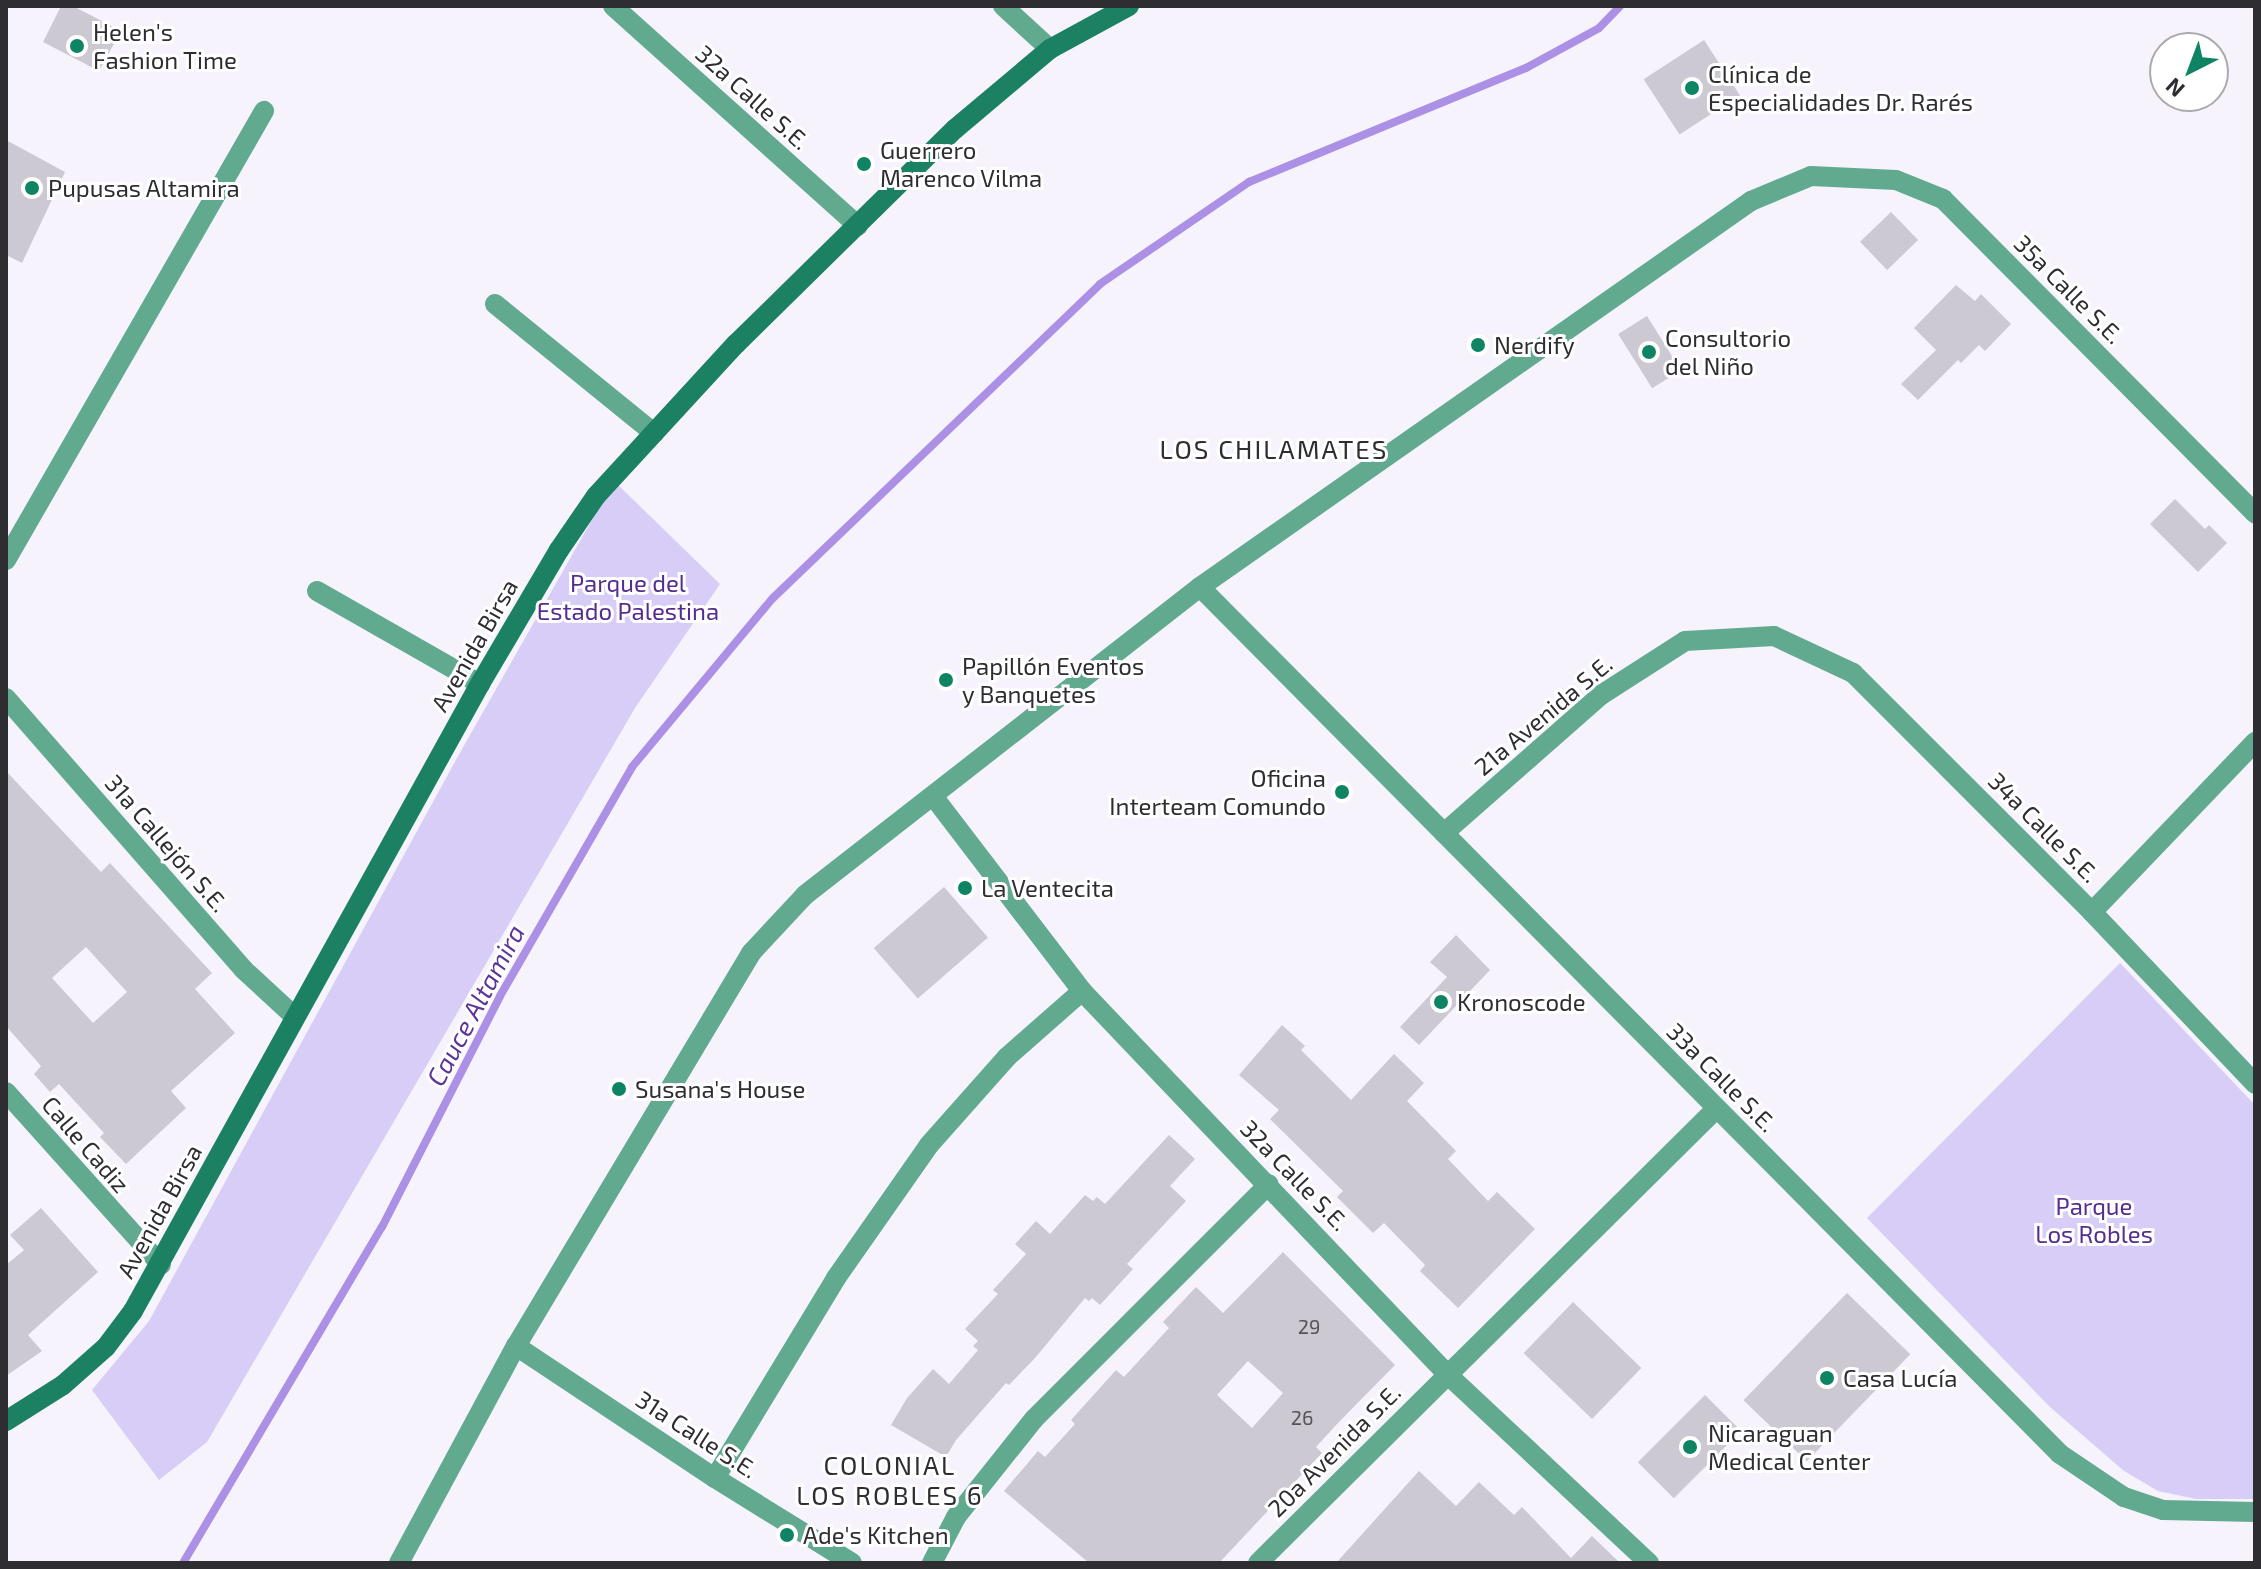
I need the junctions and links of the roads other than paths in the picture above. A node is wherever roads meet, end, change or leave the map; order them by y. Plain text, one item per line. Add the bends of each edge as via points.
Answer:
1 (613, 6) edge
2 (1003, 6) edge
3 (1129, 6) edge
4 (1050, 49) junction
5 (264, 111) dead end
6 (858, 226) junction
7 (495, 304) dead end
8 (654, 433) junction
9 (2255, 513) edge
10 (6, 560) edge
11 (1200, 587) junction
12 (317, 591) dead end
13 (1774, 636) joint
14 (480, 684) junction
15 (6, 698) edge
16 (2255, 742) edge
17 (933, 796) junction
18 (1444, 833) junction
19 (2092, 912) junction
20 (1082, 991) junction
21 (294, 1016) junction
22 (2255, 1084) edge
23 (6, 1092) edge
24 (1716, 1109) junction
25 (1269, 1184) junction
26 (161, 1265) junction
27 (516, 1346) junction
28 (1447, 1374) junction
29 (6, 1421) edge
30 (715, 1478) junction
31 (2255, 1512) edge
32 (399, 1563) edge
33 (852, 1563) edge
34 (932, 1563) edge
35 (1258, 1563) edge
36 (1649, 1563) edge

1 - 6 street, 32a Calle S.E.
2 - 4 street
3 - 4 street, Avenida Birsa
4 - 6 street, Avenida Birsa via 955,129
5 - 10 street
6 - 8 street, Avenida Birsa via 736,344
7 - 8 street
8 - 14 street, Avenida Birsa via 596,496
9 - 11 street, 35a Calle S.E. via 1943,199 1896,180 1811,176 1751,201
11 - 17 street
11 - 18 street, 33a Calle S.E.
12 - 14 street
13 - 18 street, 21a Avenida S.E. via 1685,641 1601,695
13 - 19 street, 34a Calle S.E. via 1853,673
14 - 21 street, Avenida Birsa
15 - 21 street, 31a Callejón S.E. via 244,970
16 - 19 street
17 - 20 street, 32a Calle S.E.
17 - 27 street via 805,895 751,953
18 - 24 street, 33a Calle S.E.
19 - 22 street, 34a Calle S.E.
20 - 25 street, 32a Calle S.E.
20 - 30 street via 1007,1057 929,1145 836,1278
21 - 26 street, Avenida Birsa
23 - 26 street, Calle Cadiz
24 - 28 street, 20a Avenida S.E.
24 - 31 street, 33a Calle S.E. via 2080,1470 2124,1497 2163,1510
25 - 28 street, 32a Calle S.E.
25 - 34 street via 1034,1419 956,1517
26 - 29 street, Avenida Birsa via 106,1347 63,1385
27 - 30 street, 31a Calle S.E.
27 - 32 street
28 - 35 street, 20a Avenida S.E.
28 - 36 street, 32a Calle S.E.
30 - 33 street, 31a Calle S.E.

